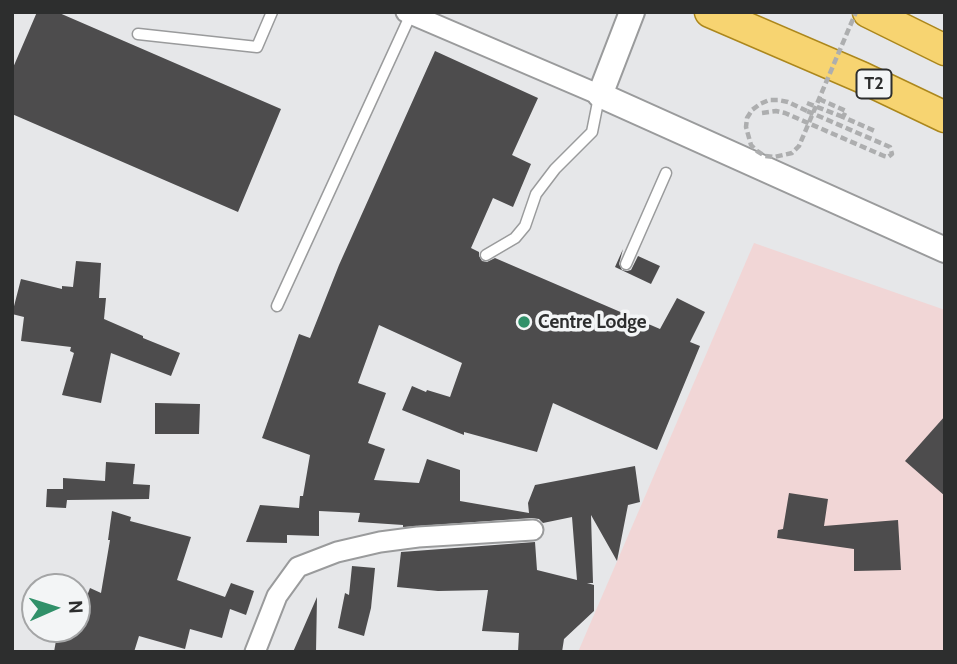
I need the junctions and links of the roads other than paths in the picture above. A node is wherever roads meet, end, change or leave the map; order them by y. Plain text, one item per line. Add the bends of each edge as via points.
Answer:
1 (272, 12) edge
2 (632, 12) edge
3 (710, 12) edge
4 (868, 12) edge
5 (409, 13) edge
6 (138, 34) dead end
7 (945, 50) edge
8 (600, 95) junction
9 (945, 117) edge
10 (666, 173) dead end
11 (945, 250) edge
12 (486, 255) dead end
13 (625, 264) dead end
14 (277, 306) dead end
15 (533, 530) dead end
16 (255, 652) edge

1 - 6 lane via 257,47
2 - 8 street
3 - 9 main road, T2
4 - 7 main road
5 - 8 street
5 - 14 lane
8 - 11 street
8 - 12 lane via 592,132 536,194 528,219 515,238
10 - 13 lane
15 - 16 street via 380,542 298,567 277,596

